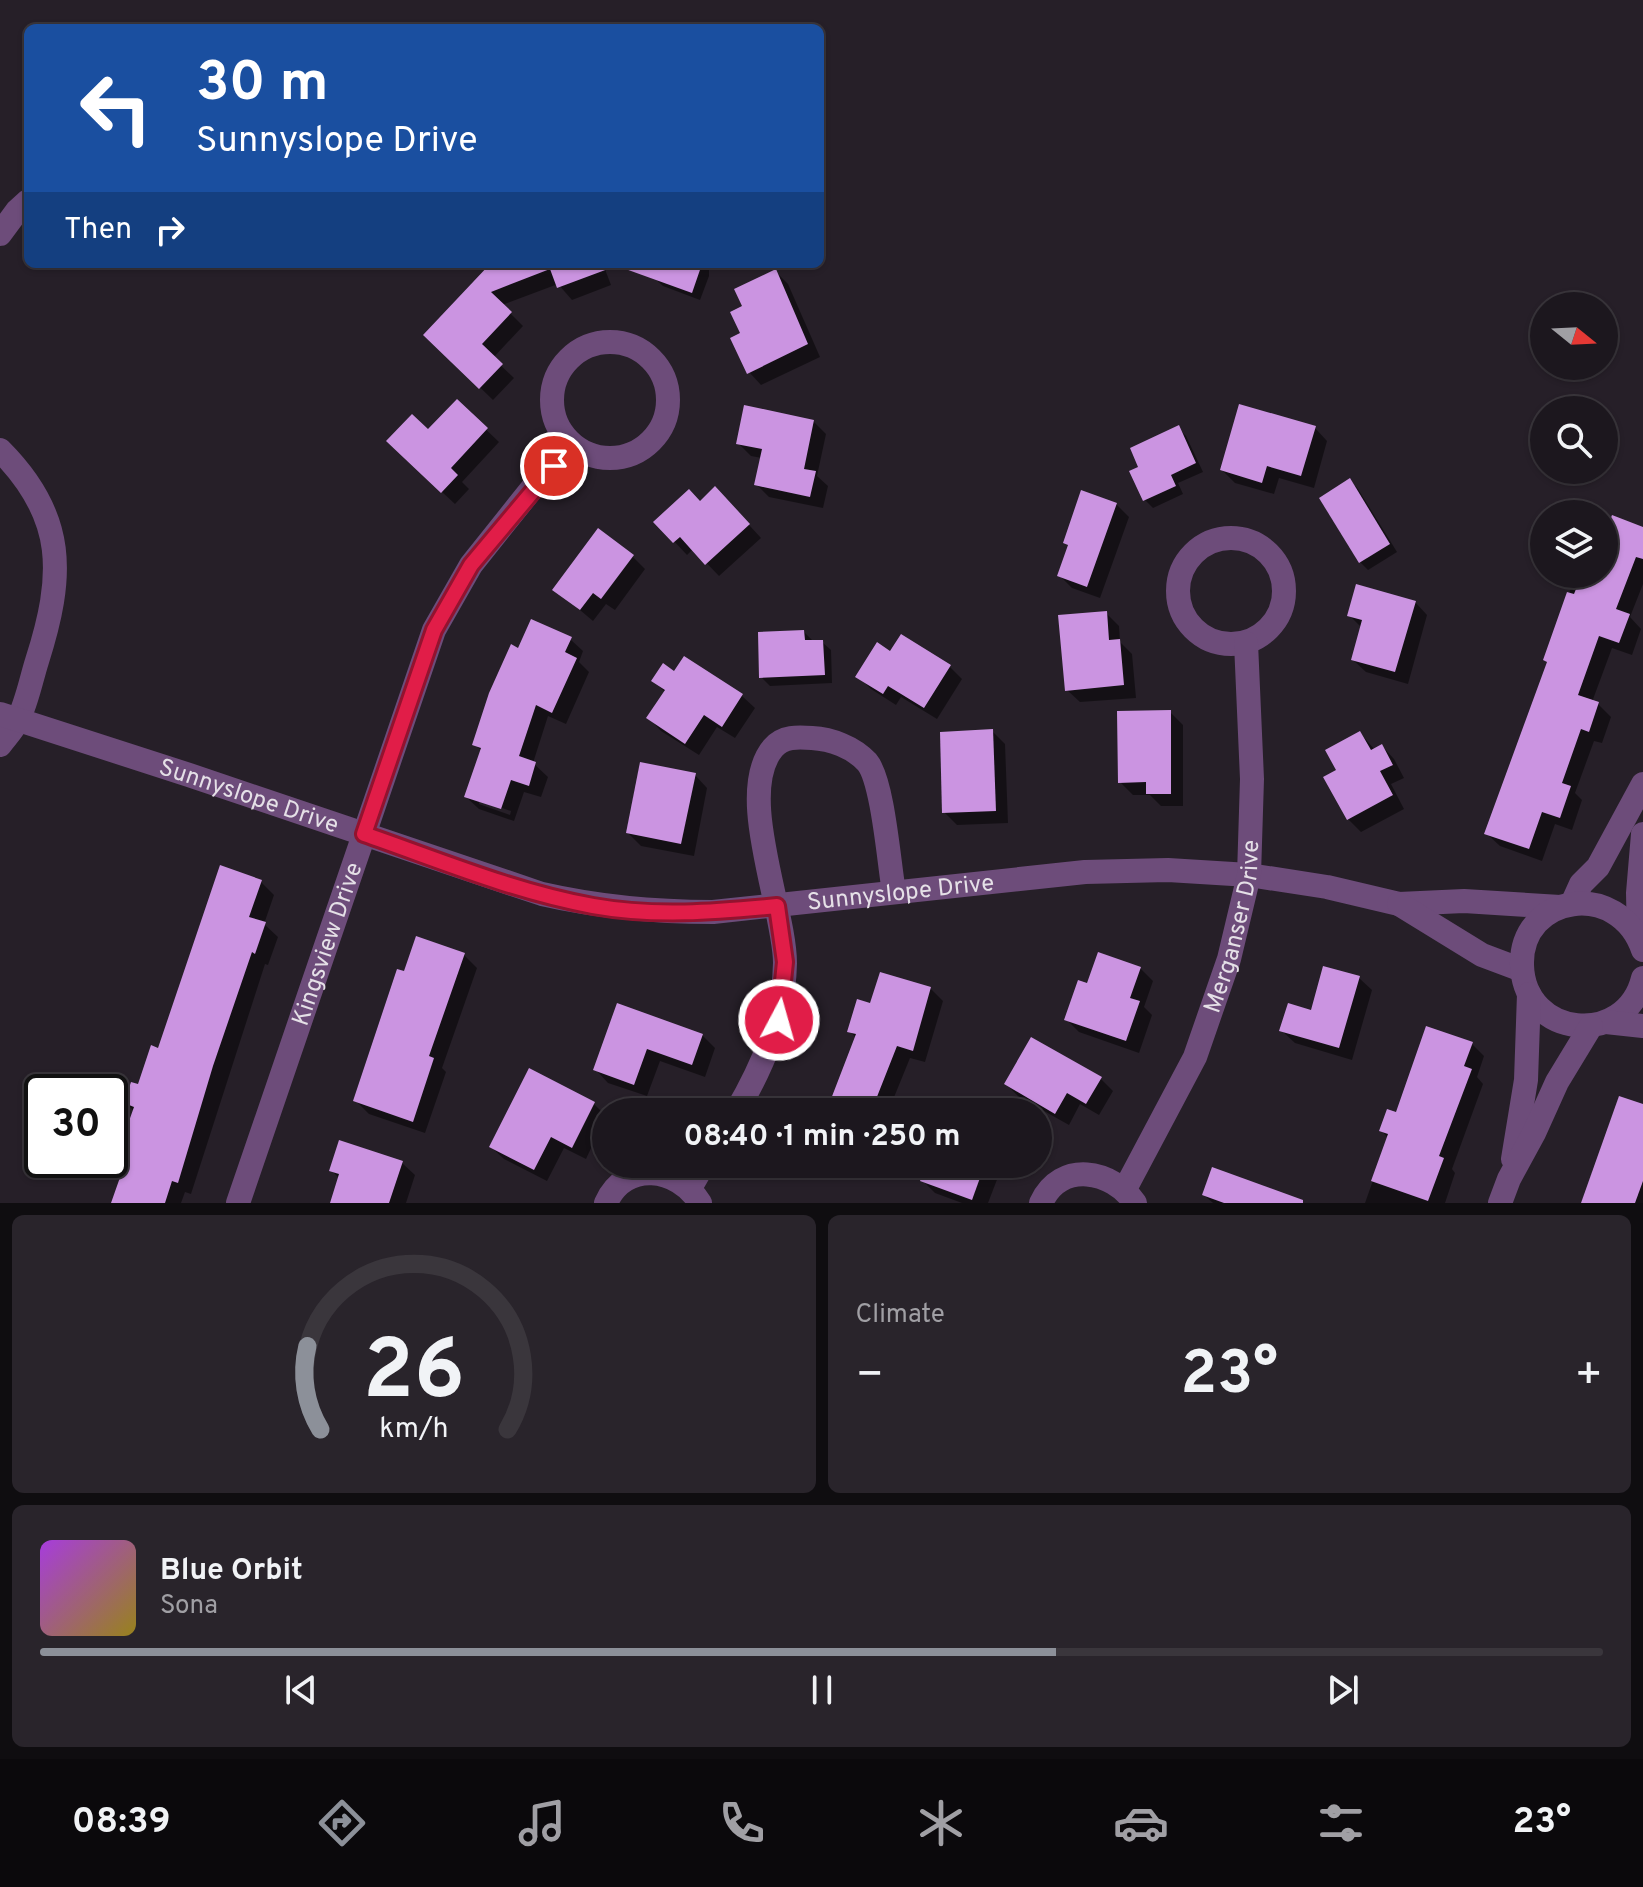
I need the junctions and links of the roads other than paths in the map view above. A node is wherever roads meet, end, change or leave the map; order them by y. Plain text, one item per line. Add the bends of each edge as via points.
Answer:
1 (24, 205) edge
2 (0, 234) edge
3 (573, 446) junction
4 (0, 450) edge
5 (1246, 643) junction
6 (9, 717) edge
7 (0, 745) edge
8 (1643, 784) edge
9 (364, 834) junction
10 (1643, 834) edge
11 (1249, 875) junction
12 (894, 892) junction
13 (1399, 904) junction
14 (777, 906) junction
15 (1566, 906) junction
16 (1641, 944) edge
17 (1522, 970) junction
18 (1643, 978) edge
19 (1529, 994) junction
20 (1599, 1024) junction
21 (1643, 1026) edge
22 (744, 1098) edge
23 (1509, 1179) junction
24 (695, 1196) edge
25 (1130, 1196) edge
26 (238, 1203) edge
27 (606, 1203) edge
28 (1041, 1203) edge
29 (1500, 1203) edge

1 - 2 street
3 - 3 street via 607,459 625,457 656,436 669,402 662,375 646,354 608,341 571,356 558,372 552,412
3 - 9 street, Kingsview Drive via 471,565 434,630
4 - 6 street via 38,497 57,565 48,626
5 - 5 street via 1274,624 1284,592 1282,575 1268,553 1246,540 1212,542 1185,565 1179,582 1184,617 1210,641
5 - 11 street, Merganser Drive via 1252,779
6 - 7 street
6 - 9 street, Sunnyslope Drive
8 - 15 street via 1598,867
9 - 14 street, Sunnyslope Drive via 542,894 595,906 669,912
9 - 26 street, Kingsview Drive
10 - 16 street
11 - 12 street, Sunnyslope Drive via 1085,872
11 - 13 street, Sunnyslope Drive
11 - 25 street, Merganser Drive via 1229,959 1195,1057
12 - 14 street, Sunnyslope Drive
12 - 14 street via 878,787 868,763 849,748 793,736 773,748 761,775 759,812
13 - 15 street, Sunnyslope Drive
13 - 17 street, Sunnyslope Drive via 1482,955
14 - 22 street via 785,962 779,1020
15 - 16 street, Sunnyslope Drive via 1588,903 1618,913
15 - 17 street via 1533,929
17 - 19 street
18 - 20 street via 1632,1003
19 - 20 street via 1554,1019 1572,1026
19 - 23 street via 1526,1080
20 - 21 street
20 - 23 street via 1557,1082
23 - 29 street
24 - 27 street via 675,1178 657,1173 621,1183
25 - 28 street, Merganser Drive via 1109,1178 1092,1174 1057,1184

